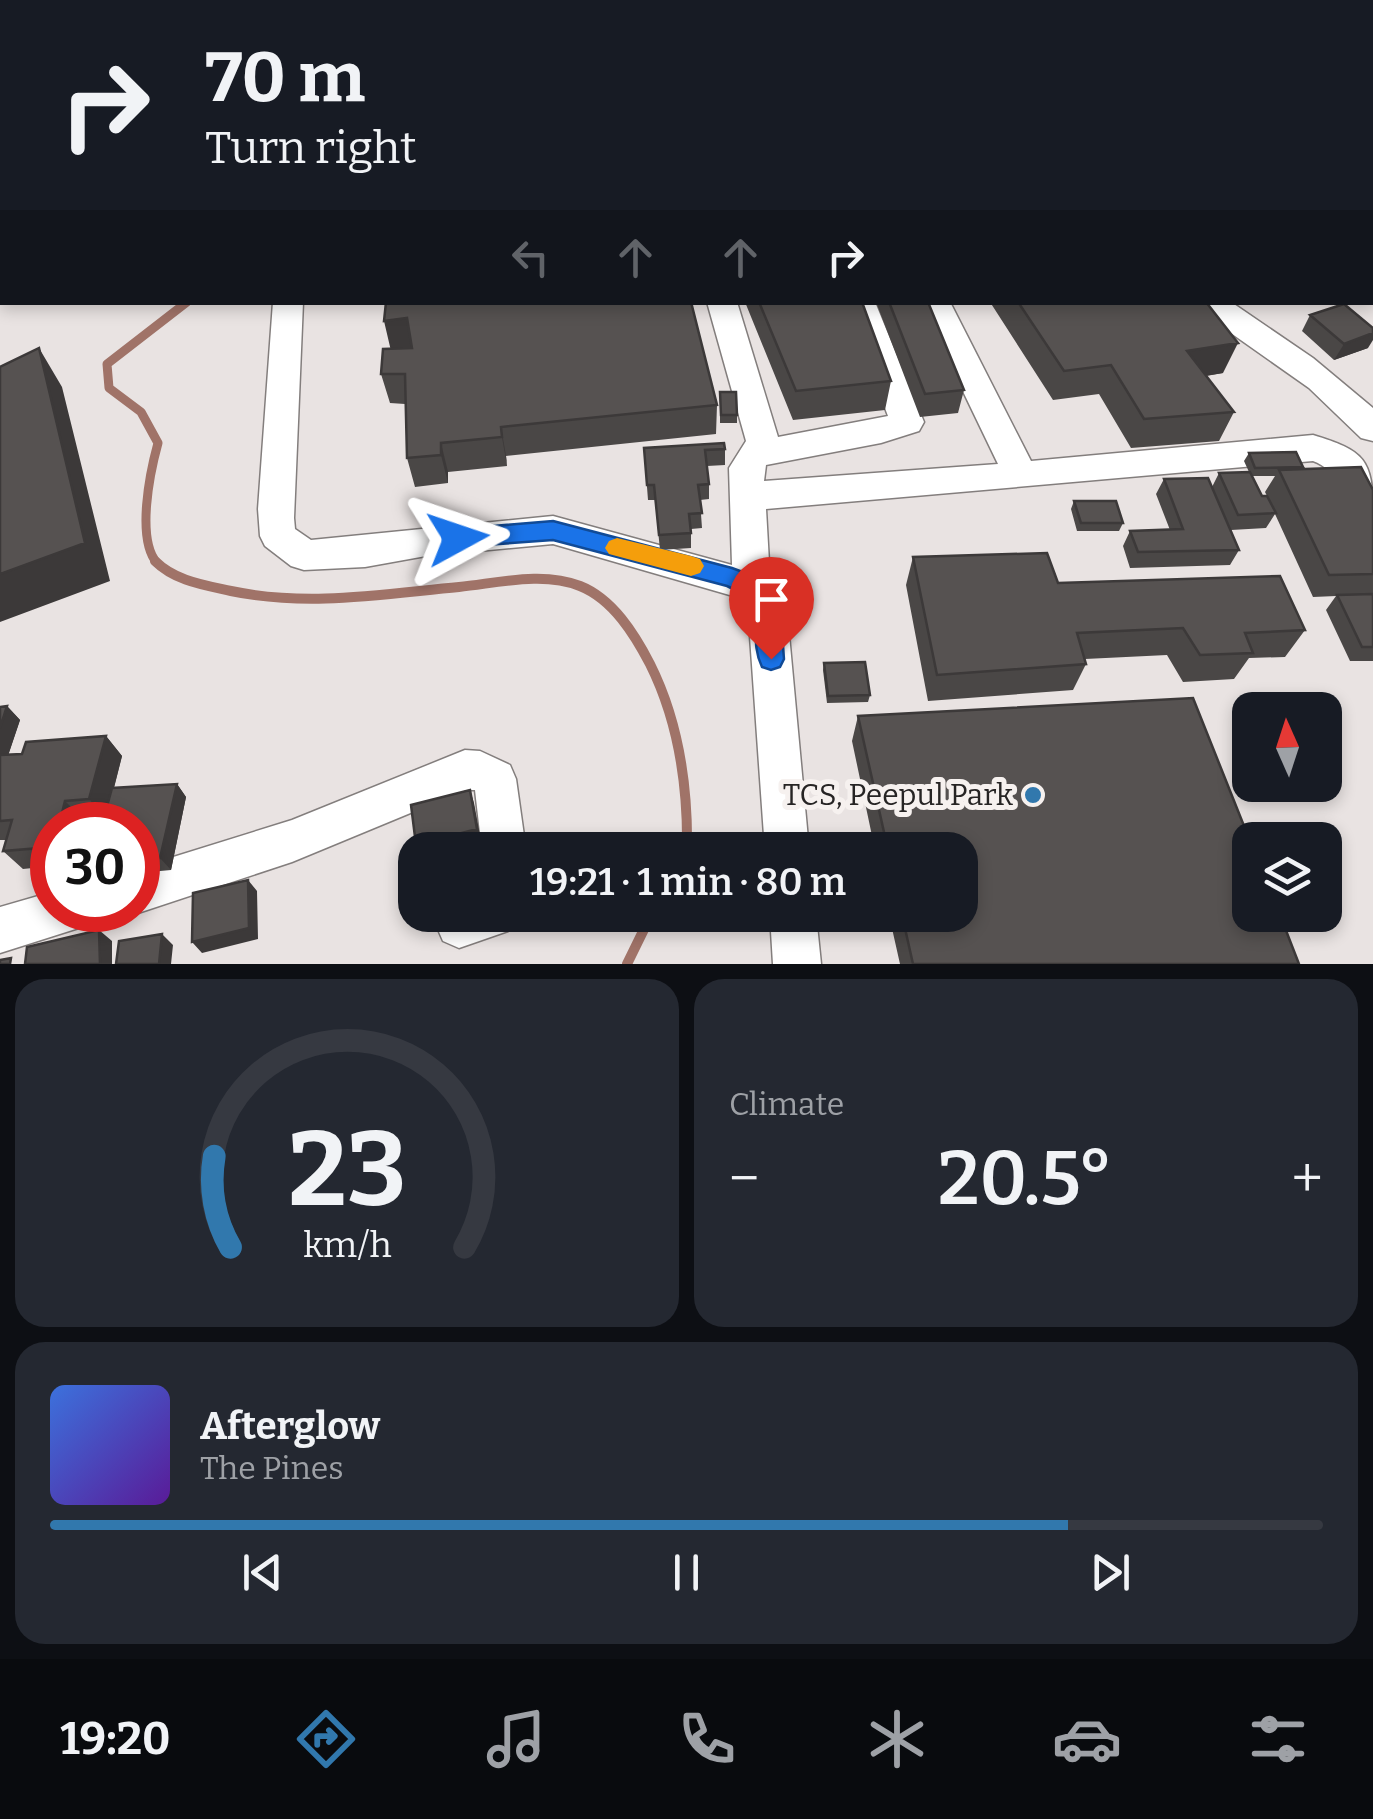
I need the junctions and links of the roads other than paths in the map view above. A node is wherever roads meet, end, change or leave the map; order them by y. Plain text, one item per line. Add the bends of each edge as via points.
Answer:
1 (288, 305) edge
2 (723, 305) edge
3 (861, 305) edge
4 (936, 305) edge
5 (1216, 305) edge
6 (1366, 411) edge
7 (754, 454) junction
8 (1021, 474) junction
9 (749, 496) junction
10 (1373, 500) edge
11 (752, 586) junction
12 (502, 832) edge
13 (786, 832) edge
14 (160, 883) edge
15 (30, 921) edge
16 (0, 930) edge
17 (794, 932) edge
18 (797, 964) edge

1 - 11 street via 282,468 273,515 278,536 304,555 553,530
2 - 7 street via 762,442
3 - 7 street via 907,422
4 - 8 street
5 - 6 street
7 - 9 street via 746,468
8 - 9 street
8 - 10 street via 1313,448 1338,456
9 - 11 street
11 - 13 street via 767,602
12 - 14 street via 495,779 465,770 292,841
15 - 16 street
17 - 18 street

